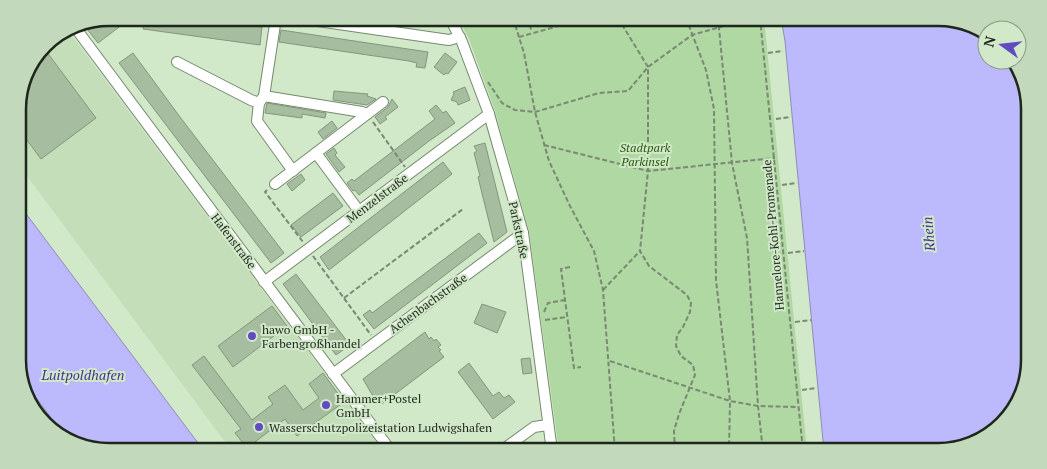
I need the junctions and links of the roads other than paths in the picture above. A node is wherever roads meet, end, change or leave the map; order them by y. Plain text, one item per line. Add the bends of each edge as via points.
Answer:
1 (275, 26) edge
2 (352, 26) edge
3 (454, 26) edge
4 (79, 33) edge
5 (460, 37) junction
6 (177, 62) dead end
7 (262, 100) junction
8 (384, 102) dead end
9 (367, 114) junction
10 (489, 114) junction
11 (316, 153) junction
12 (293, 170) junction
13 (275, 184) road end
14 (359, 211) junction
15 (522, 233) junction
16 (264, 282) junction
17 (333, 374) junction
18 (548, 425) junction
19 (384, 443) edge
20 (512, 443) edge
21 (551, 443) edge

1 - 7 street
2 - 5 street via 449,40
3 - 5 street, Parkstraße
4 - 16 street, Hafenstraße
5 - 10 street, Parkstraße
6 - 7 street via 251,100
7 - 9 street
7 - 12 street via 257,121
8 - 9 street
9 - 11 street
10 - 14 street, Menzelstraße
10 - 15 street, Parkstraße
11 - 12 street
11 - 14 street
12 - 13 street
14 - 16 street, Menzelstraße
15 - 17 street, Achenbachstraße
15 - 18 street, Parkstraße via 538,321
16 - 17 street, Hafenstraße
17 - 19 street, Hafenstraße
18 - 20 street via 534,427
18 - 21 street, Parkstraße

